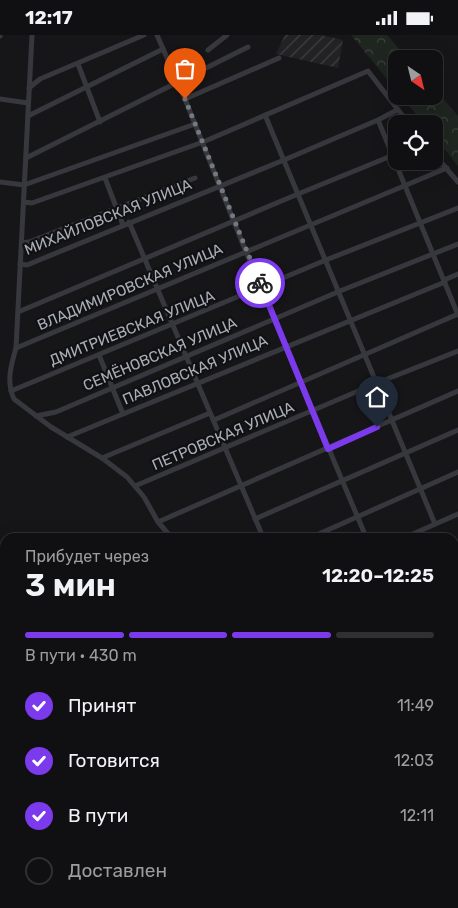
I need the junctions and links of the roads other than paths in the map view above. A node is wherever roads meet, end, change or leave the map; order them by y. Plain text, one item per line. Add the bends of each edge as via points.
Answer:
1 (32, 35) edge
2 (144, 35) edge
3 (157, 35) edge
4 (227, 35) edge
5 (248, 47) dead end
6 (163, 49) junction
7 (208, 49) dead end
8 (279, 58) dead end
9 (78, 64) junction
10 (178, 83) junction
11 (87, 88) junction
12 (29, 89) junction
13 (0, 99) edge
14 (185, 99) junction
15 (28, 103) junction
16 (398, 110) junction
17 (265, 115) junction
18 (402, 115) edge
19 (28, 116) junction
20 (378, 120) junction
21 (100, 122) junction
22 (195, 124) junction
23 (203, 142) junction
24 (388, 142) edge
25 (388, 157) edge
26 (26, 158) junction
27 (284, 160) junction
28 (443, 164) edge
29 (447, 168) junction
30 (399, 170) edge
31 (105, 178) junction
32 (195, 178) dead end
33 (0, 182) edge
34 (458, 182) edge
35 (24, 185) junction
36 (220, 185) junction
37 (404, 186) junction
38 (298, 193) junction
39 (24, 203) junction
40 (116, 208) junction
41 (458, 208) edge
42 (234, 221) junction
43 (130, 222) junction
44 (420, 223) junction
45 (123, 225) junction
46 (311, 225) junction
47 (22, 243) junction
48 (458, 244) edge
49 (246, 252) junction
50 (433, 254) junction
51 (146, 259) junction
52 (326, 260) junction
53 (20, 264) junction
54 (458, 274) edge
55 (444, 281) junction
56 (158, 288) junction
57 (262, 288) junction
58 (340, 291) junction
59 (18, 312) junction
60 (458, 315) edge
61 (275, 319) junction
62 (352, 320) junction
63 (173, 323) junction
64 (286, 346) junction
65 (16, 348) junction
66 (458, 351) edge
67 (365, 354) junction
68 (99, 355) junction
69 (187, 357) junction
70 (301, 381) junction
71 (198, 382) junction
72 (377, 383) junction
73 (112, 388) junction
74 (11, 391) junction
75 (458, 391) edge
76 (313, 411) junction
77 (210, 413) junction
78 (123, 414) junction
79 (36, 416) junction
80 (214, 420) junction
81 (393, 420) junction
82 (458, 429) edge
83 (67, 437) junction
84 (225, 449) junction
85 (328, 449) junction
86 (406, 452) junction
87 (102, 458) junction
88 (458, 472) edge
89 (341, 480) junction
90 (136, 486) junction
91 (241, 487) junction
92 (421, 489) junction
93 (458, 514) edge
94 (357, 517) junction
95 (254, 519) junction
96 (158, 522) junction
97 (435, 524) junction
98 (168, 533) edge
99 (261, 533) edge
100 (321, 533) edge
101 (364, 533) edge
102 (415, 533) edge

1 - 12 street
2 - 9 street
3 - 6 street
4 - 7 street
5 - 10 street
6 - 10 street
6 - 11 street
8 - 14 street
9 - 11 street
9 - 12 street via 40,79
10 - 14 street
10 - 21 street
11 - 19 street
11 - 21 street
12 - 15 street
13 - 15 street
14 - 22 street
15 - 19 street
16 - 17 street via 368,71
16 - 18 street
16 - 20 street, МИХАЙЛОВСКАЯ УЛИЦА
17 - 23 street
17 - 27 street
19 - 26 street
20 - 24 street
20 - 27 street, МИХАЙЛОВСКАЯ УЛИЦА
21 - 26 street
22 - 23 street
22 - 35 street
23 - 31 street
23 - 36 street
25 - 38 street
26 - 35 street
27 - 36 street, МИХАЙЛОВСКАЯ УЛИЦА
27 - 38 street
28 - 29 street
29 - 34 street
29 - 37 street, ВЛАДИМИРОВСКАЯ УЛИЦА
30 - 37 street
31 - 39 street
31 - 40 street
32 - 40 street
33 - 35 street
35 - 39 street
36 - 42 street
36 - 43 street, МИХАЙЛОВСКАЯ УЛИЦА
37 - 44 street
37 - 46 street, ВЛАДИМИРОВСКАЯ УЛИЦА
38 - 42 street
38 - 46 street
39 - 47 street
40 - 45 street
40 - 47 street
41 - 44 street
42 - 49 street
42 - 51 street
43 - 45 street, МИХАЙЛОВСКАЯ УЛИЦА
43 - 51 street
44 - 50 street
44 - 52 street, ДМИТРИЕВСКАЯ УЛИЦА
45 - 53 street, МИХАЙЛОВСКАЯ УЛИЦА via 27,265
46 - 49 street, ВЛАДИМИРОВСКАЯ УЛИЦА
46 - 52 street
47 - 53 street
48 - 50 street, СЕМЁНОВСКАЯ УЛИЦА
49 - 56 street, ВЛАДИМИРОВСКАЯ УЛИЦА
49 - 57 street
50 - 55 street
50 - 58 street, СЕМЁНОВСКАЯ УЛИЦА
51 - 56 street
51 - 59 street
52 - 57 street, ДМИТРИЕВСКАЯ УЛИЦА
52 - 58 street
53 - 59 street
54 - 55 street, ПАВЛОВСКАЯ УЛИЦА
55 - 60 street
55 - 62 street, ПАВЛОВСКАЯ УЛИЦА
56 - 63 street
56 - 65 street, ВЛАДИМИРОВСКАЯ УЛИЦА
57 - 61 street
57 - 63 street, ДМИТРИЕВСКАЯ УЛИЦА
58 - 61 street, СЕМЁНОВСКАЯ УЛИЦА
58 - 62 street
59 - 65 street
60 - 67 street
61 - 64 street
61 - 69 street, СЕМЁНОВСКАЯ УЛИЦА
62 - 64 street, ПАВЛОВСКАЯ УЛИЦА
62 - 67 street
63 - 68 street, ДМИТРИЕВСКАЯ УЛИЦА
63 - 69 street
64 - 70 street
64 - 71 street, ПАВЛОВСКАЯ УЛИЦА
65 - 74 street via 10,369
66 - 72 street, ПЕТРОВСКАЯ УЛИЦА
67 - 70 street
67 - 72 street
68 - 73 street
68 - 74 street, ДМИТРИЕВСКАЯ УЛИЦА
69 - 71 street
69 - 73 street, СЕМЁНОВСКАЯ УЛИЦА
70 - 76 street
70 - 80 street
71 - 77 street
71 - 78 street, ПАВЛОВСКАЯ УЛИЦА
72 - 76 street, ПЕТРОВСКАЯ УЛИЦА
72 - 81 street
73 - 78 street
73 - 79 street, СЕМЁНОВСКАЯ УЛИЦА via 56,412
74 - 79 street via 14,399
75 - 81 street
76 - 84 street, ПЕТРОВСКАЯ УЛИЦА
76 - 85 street
77 - 80 street
77 - 87 street
78 - 83 street, ПАВЛОВСКАЯ УЛИЦА
79 - 83 street
80 - 84 street
81 - 85 street
81 - 86 street
82 - 86 street
83 - 87 street
84 - 90 street, ПЕТРОВСКАЯ УЛИЦА
84 - 91 street
85 - 89 street
85 - 91 street
86 - 89 street
86 - 92 street
87 - 90 street
88 - 92 street
89 - 94 street
89 - 95 street
90 - 96 street
91 - 95 street
91 - 96 street
92 - 94 street
92 - 97 street
93 - 97 street
94 - 100 street
94 - 101 street
95 - 99 street
96 - 98 street
97 - 102 street

